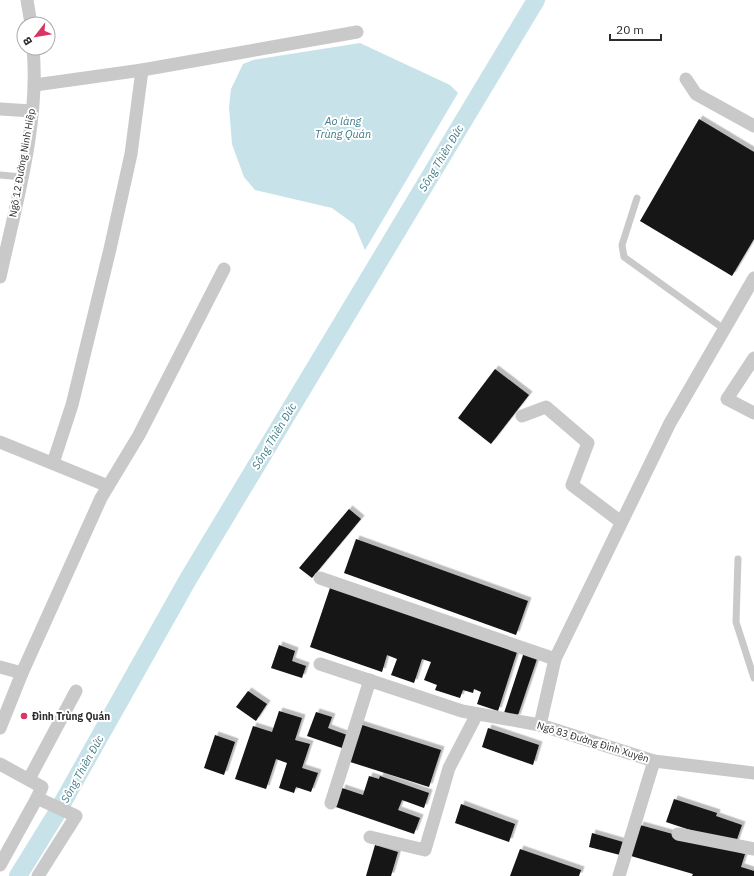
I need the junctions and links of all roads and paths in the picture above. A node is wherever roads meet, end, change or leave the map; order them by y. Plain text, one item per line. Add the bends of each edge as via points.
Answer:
1 (27, 0) edge
2 (30, 16) edge
3 (357, 32) dead end
4 (33, 56) edge
5 (142, 70) junction
6 (686, 80) dead end
7 (35, 85) junction
8 (0, 109) edge
9 (32, 111) junction
10 (754, 126) edge
11 (0, 175) edge
12 (22, 177) junction
13 (637, 198) dead end
14 (224, 269) dead end
15 (0, 277) edge
16 (754, 278) edge
17 (724, 329) junction
18 (754, 358) edge
19 (754, 413) edge
20 (522, 416) dead end
21 (0, 442) edge
22 (53, 463) junction
23 (108, 486) junction
24 (621, 522) junction
25 (738, 559) dead end
26 (320, 578) dead end
27 (554, 659) junction
28 (320, 664) dead end
29 (0, 667) edge
30 (22, 673) junction
31 (754, 678) edge
32 (370, 680) junction
33 (76, 691) dead end
34 (477, 714) junction
35 (540, 725) junction
36 (0, 728) edge
37 (654, 761) junction
38 (0, 764) edge
39 (754, 773) edge
40 (29, 780) junction
41 (39, 795) junction
42 (331, 803) dead end
43 (678, 834) dead end
44 (370, 837) dead end
45 (754, 850) edge
46 (0, 865) edge
47 (38, 876) edge
48 (619, 876) edge

1 - 2 street
3 - 5 street
4 - 7 street, Ngõ 12 Đường Ninh Hiệp
5 - 7 street
5 - 22 street via 131,154 110,249 72,405
6 - 10 street via 696,94
7 - 9 street, Ngõ 12 Đường Ninh Hiệp
8 - 9 street
9 - 12 street, Ngõ 12 Đường Ninh Hiệp
11 - 12 lane
12 - 15 street, Ngõ 12 Đường Ninh Hiệp
13 - 17 lane via 622,245 624,257
14 - 23 street via 139,435
16 - 17 street
17 - 24 street via 670,423
18 - 19 street via 727,399
20 - 24 street via 546,407 588,444 572,485
21 - 22 street
22 - 23 street
23 - 30 street
24 - 27 street
25 - 31 lane via 736,622
26 - 27 street
27 - 35 street
28 - 32 street, Ngõ 83 Đường Đình Xuyên
29 - 30 street
30 - 36 street
32 - 34 street, Ngõ 83 Đường Đình Xuyên
32 - 42 street
33 - 40 street
34 - 35 street, Ngõ 83 Đường Đình Xuyên
34 - 44 street via 449,768 425,850
35 - 37 street, Ngõ 83 Đường Đình Xuyên
37 - 39 street, Ngõ 83 Đường Đình Xuyên
37 - 48 street
38 - 40 street
40 - 41 street
41 - 46 street
41 - 47 street via 76,816
43 - 45 street

